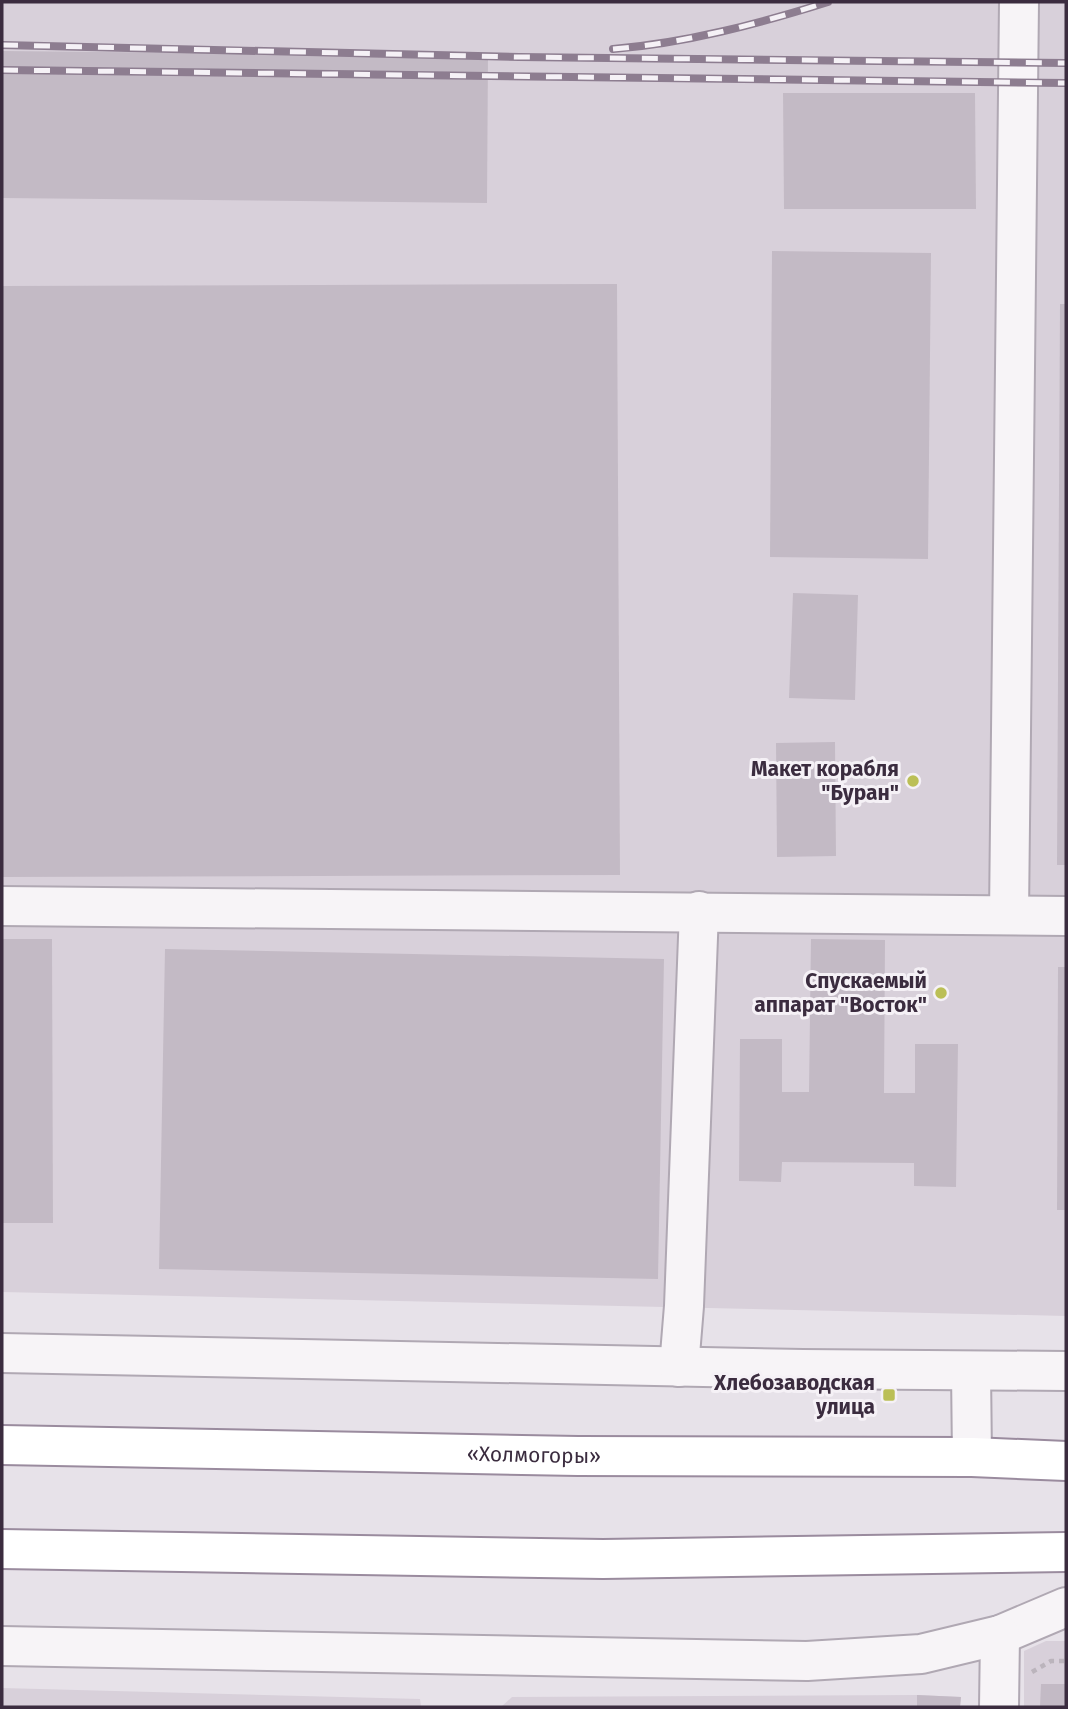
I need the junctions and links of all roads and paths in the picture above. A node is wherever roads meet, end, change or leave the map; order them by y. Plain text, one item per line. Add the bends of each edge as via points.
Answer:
1 (1019, 2) edge
2 (2, 906) edge
3 (699, 911) junction
4 (1009, 915) junction
5 (1066, 916) edge
6 (2, 1353) edge
7 (679, 1367) junction
8 (971, 1370) junction
9 (1066, 1371) edge
10 (2, 1445) edge
11 (972, 1457) junction
12 (1066, 1461) edge
13 (2, 1549) edge
14 (1066, 1552) edge
15 (1066, 1607) edge
16 (1000, 1635) junction
17 (2, 1646) edge
18 (1066, 1661) edge
19 (1030, 1674) dead end
20 (999, 1707) edge

1 - 4 street
2 - 3 street
3 - 4 street
3 - 7 street
4 - 5 street
6 - 7 street
7 - 8 street
8 - 9 street
8 - 11 street
10 - 11 highway, «Холмогоры» via 578,1457
11 - 12 highway, «Холмогоры»
13 - 14 highway via 603,1559
15 - 16 street
16 - 17 street via 921,1654 807,1661
16 - 20 street
18 - 19 path via 1051,1661

